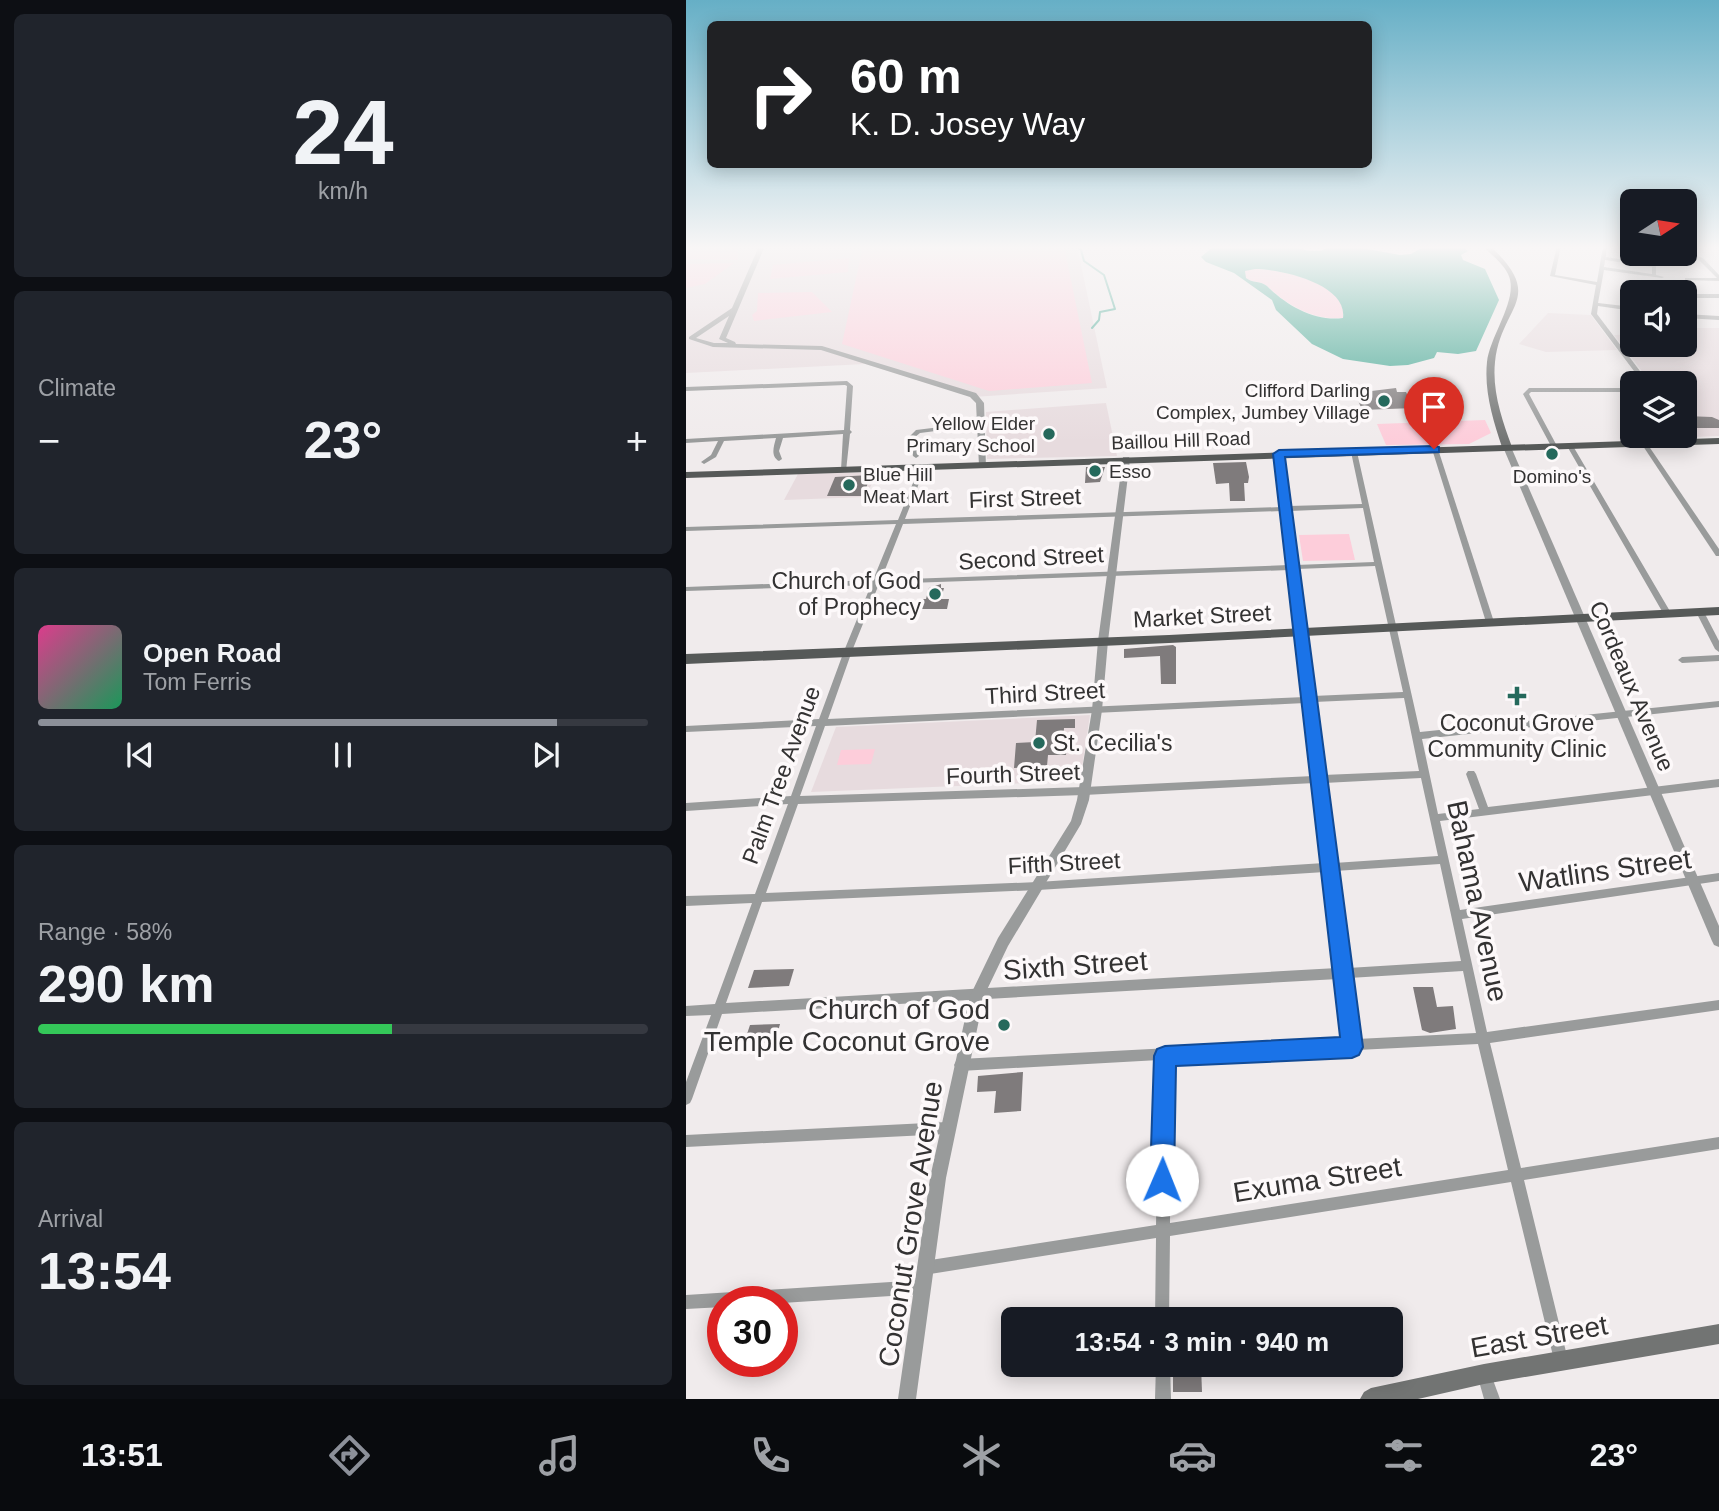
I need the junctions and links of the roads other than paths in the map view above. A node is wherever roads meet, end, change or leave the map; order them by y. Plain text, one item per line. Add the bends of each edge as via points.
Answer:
1 (732, 311) edge
2 (734, 311) edge
3 (1510, 311) edge
4 (1594, 311) edge
5 (1697, 317) edge
6 (1719, 318) edge
7 (743, 345) junction
8 (1637, 371) edge
9 (686, 389) edge
10 (1620, 390) edge
11 (981, 424) junction
12 (849, 432) junction
13 (780, 436) junction
14 (722, 439) junction
15 (1697, 440) edge
16 (686, 441) edge
17 (1719, 441) edge
18 (1620, 444) edge
19 (1554, 446) junction
20 (1570, 446) junction
21 (1507, 447) junction
22 (1647, 448) edge
23 (1434, 449) junction
24 (1354, 452) junction
25 (1279, 454) junction
26 (916, 456) dead end
27 (779, 459) dead end
28 (1126, 459) junction
29 (704, 463) dead end
30 (983, 466) junction
31 (922, 468) junction
32 (844, 470) junction
33 (686, 475) edge
34 (1366, 506) junction
35 (1287, 508) junction
36 (1119, 514) junction
37 (899, 523) junction
38 (686, 529) edge
39 (1719, 554) edge
40 (1378, 564) junction
41 (1292, 566) junction
42 (1111, 573) junction
43 (873, 584) junction
44 (686, 589) edge
45 (1719, 611) edge
46 (1700, 612) junction
47 (1667, 613) junction
48 (1579, 617) junction
49 (1490, 622) junction
50 (1392, 628) junction
51 (1299, 632) junction
52 (1103, 641) junction
53 (1719, 649) edge
54 (848, 651) junction
55 (1719, 658) edge
56 (686, 659) edge
57 (1682, 660) dead end
58 (1407, 695) junction
59 (1308, 699) junction
60 (1719, 704) edge
61 (1097, 710) junction
62 (1620, 714) junction
63 (821, 724) junction
64 (686, 729) edge
65 (1416, 736) junction
66 (1425, 774) junction
67 (1471, 774) dead end
68 (1318, 777) junction
69 (1719, 783) edge
70 (1654, 790) junction
71 (1084, 792) junction
72 (794, 800) junction
73 (686, 807) edge
74 (1485, 812) junction
75 (1434, 818) junction
76 (1443, 860) junction
77 (1330, 868) junction
78 (1719, 877) edge
79 (1693, 880) junction
80 (1038, 886) junction
81 (759, 897) junction
82 (686, 901) edge
83 (1456, 915) junction
84 (1719, 941) edge
85 (1467, 966) junction
86 (1342, 972) junction
87 (977, 996) junction
88 (1719, 1005) edge
89 (719, 1009) junction
90 (686, 1011) edge
91 (1483, 1038) junction
92 (1352, 1047) junction
93 (1165, 1056) junction
94 (960, 1065) junction
95 (686, 1099) edge
96 (947, 1128) junction
97 (686, 1141) edge
98 (1719, 1143) edge
99 (1515, 1173) junction
100 (1161, 1229) junction
101 (924, 1268) junction
102 (922, 1287) junction
103 (686, 1302) edge
104 (1163, 1307) edge
105 (1719, 1334) edge
106 (1560, 1360) junction
107 (1484, 1374) junction
108 (1163, 1377) edge
109 (907, 1399) edge
110 (1163, 1399) edge
111 (1371, 1399) edge
112 (1492, 1399) edge

1 - 7 street via 691,338 713,345
2 - 7 street via 722,339
3 - 21 main road via 1493,351 1491,371 1497,419
4 - 8 street
5 - 6 street
7 - 11 street via 822,348 962,390 977,398
9 - 12 street via 847,383
10 - 19 street via 1529,390 1526,394
11 - 26 street via 918,430 912,438
11 - 30 street
12 - 13 street
12 - 32 street
13 - 14 street
13 - 27 street
14 - 16 street
14 - 29 street
15 - 17 main road, Baillou Hill Road
18 - 20 main road, Baillou Hill Road
19 - 20 main road, Baillou Hill Road
19 - 21 main road, Baillou Hill Road
20 - 47 street
21 - 23 main road, Baillou Hill Road
21 - 48 street, Cordeaux Avenue
22 - 39 street
23 - 24 main road, Baillou Hill Road
23 - 49 street
24 - 25 main road, Baillou Hill Road
24 - 34 street, Bahama Avenue
25 - 28 main road, Baillou Hill Road
25 - 35 street
28 - 30 main road, Baillou Hill Road
28 - 36 street, Coconut Grove Avenue
30 - 31 main road, Baillou Hill Road
31 - 32 main road, Baillou Hill Road
31 - 37 street, Palm Tree Avenue
32 - 33 main road, Baillou Hill Road
34 - 35 street, First Street
34 - 40 street, Bahama Avenue
35 - 36 street, First Street
35 - 41 street
36 - 37 street, First Street
36 - 42 street, Coconut Grove Avenue
37 - 38 street, First Street
37 - 43 street, Palm Tree Avenue
40 - 41 street, Second Street
40 - 50 street, Bahama Avenue
41 - 42 street, Second Street
41 - 51 street
42 - 43 street, Second Street
42 - 52 street, Coconut Grove Avenue
43 - 44 street, Second Street
43 - 54 street, Palm Tree Avenue
45 - 46 main road, Market Street
46 - 47 main road, Market Street
46 - 53 street
47 - 48 main road, Market Street
48 - 49 main road, Market Street
48 - 62 street, Cordeaux Avenue
49 - 50 main road, Market Street
50 - 51 main road, Market Street
50 - 58 street, Bahama Avenue
51 - 52 main road, Market Street
51 - 59 street
52 - 54 main road, Market Street
52 - 61 street, Coconut Grove Avenue
54 - 56 main road, Market Street
54 - 63 street, Palm Tree Avenue
55 - 57 street
58 - 59 street, Third Street
58 - 65 street, Bahama Avenue
59 - 61 street, Third Street
59 - 68 street
60 - 62 street
61 - 63 street, Third Street
61 - 71 street, Coconut Grove Avenue
62 - 65 street
62 - 70 street, Cordeaux Avenue
63 - 64 street, Third Street
63 - 72 street, Palm Tree Avenue
65 - 66 street, Bahama Avenue
66 - 68 street, Fourth Street
66 - 75 street, Bahama Avenue
67 - 74 street
68 - 71 street, Fourth Street
68 - 77 street
69 - 70 street
70 - 74 street
70 - 79 street, Cordeaux Avenue
71 - 72 street, Fourth Street
71 - 80 street, Coconut Grove Avenue via 1077,821
72 - 73 street, Fourth Street
72 - 81 street, Palm Tree Avenue
74 - 75 street
75 - 76 street, Bahama Avenue
76 - 77 street, Fifth Street
76 - 83 street, Bahama Avenue
77 - 80 street, Fifth Street
77 - 86 street
78 - 79 street, Watlins Street
79 - 83 street, Watlins Street
79 - 84 street, Cordeaux Avenue
80 - 81 street, Fifth Street
80 - 87 street, Coconut Grove Avenue via 987,969
81 - 82 street, Fifth Street
81 - 89 street, Palm Tree Avenue
83 - 85 street, Bahama Avenue
85 - 86 street, Sixth Street
85 - 91 street, Bahama Avenue
86 - 87 street, Sixth Street
86 - 92 street
87 - 89 street, Sixth Street
87 - 94 street, Coconut Grove Avenue
88 - 91 street
89 - 90 street, Sixth Street
89 - 95 street, Palm Tree Avenue
91 - 92 street
91 - 99 street, Bahama Avenue
92 - 93 street
93 - 94 street
93 - 100 street
94 - 96 street, Coconut Grove Avenue
96 - 97 street
96 - 101 street, Coconut Grove Avenue
98 - 99 street, Exuma Street
99 - 100 street, Exuma Street
99 - 106 street, Bahama Avenue
100 - 101 street, Exuma Street
100 - 104 street
101 - 102 street, Coconut Grove Avenue
102 - 103 street
102 - 109 street, Coconut Grove Avenue
105 - 106 main road, East Street
106 - 107 main road, East Street
107 - 111 main road, East Street
107 - 112 street
108 - 110 street

